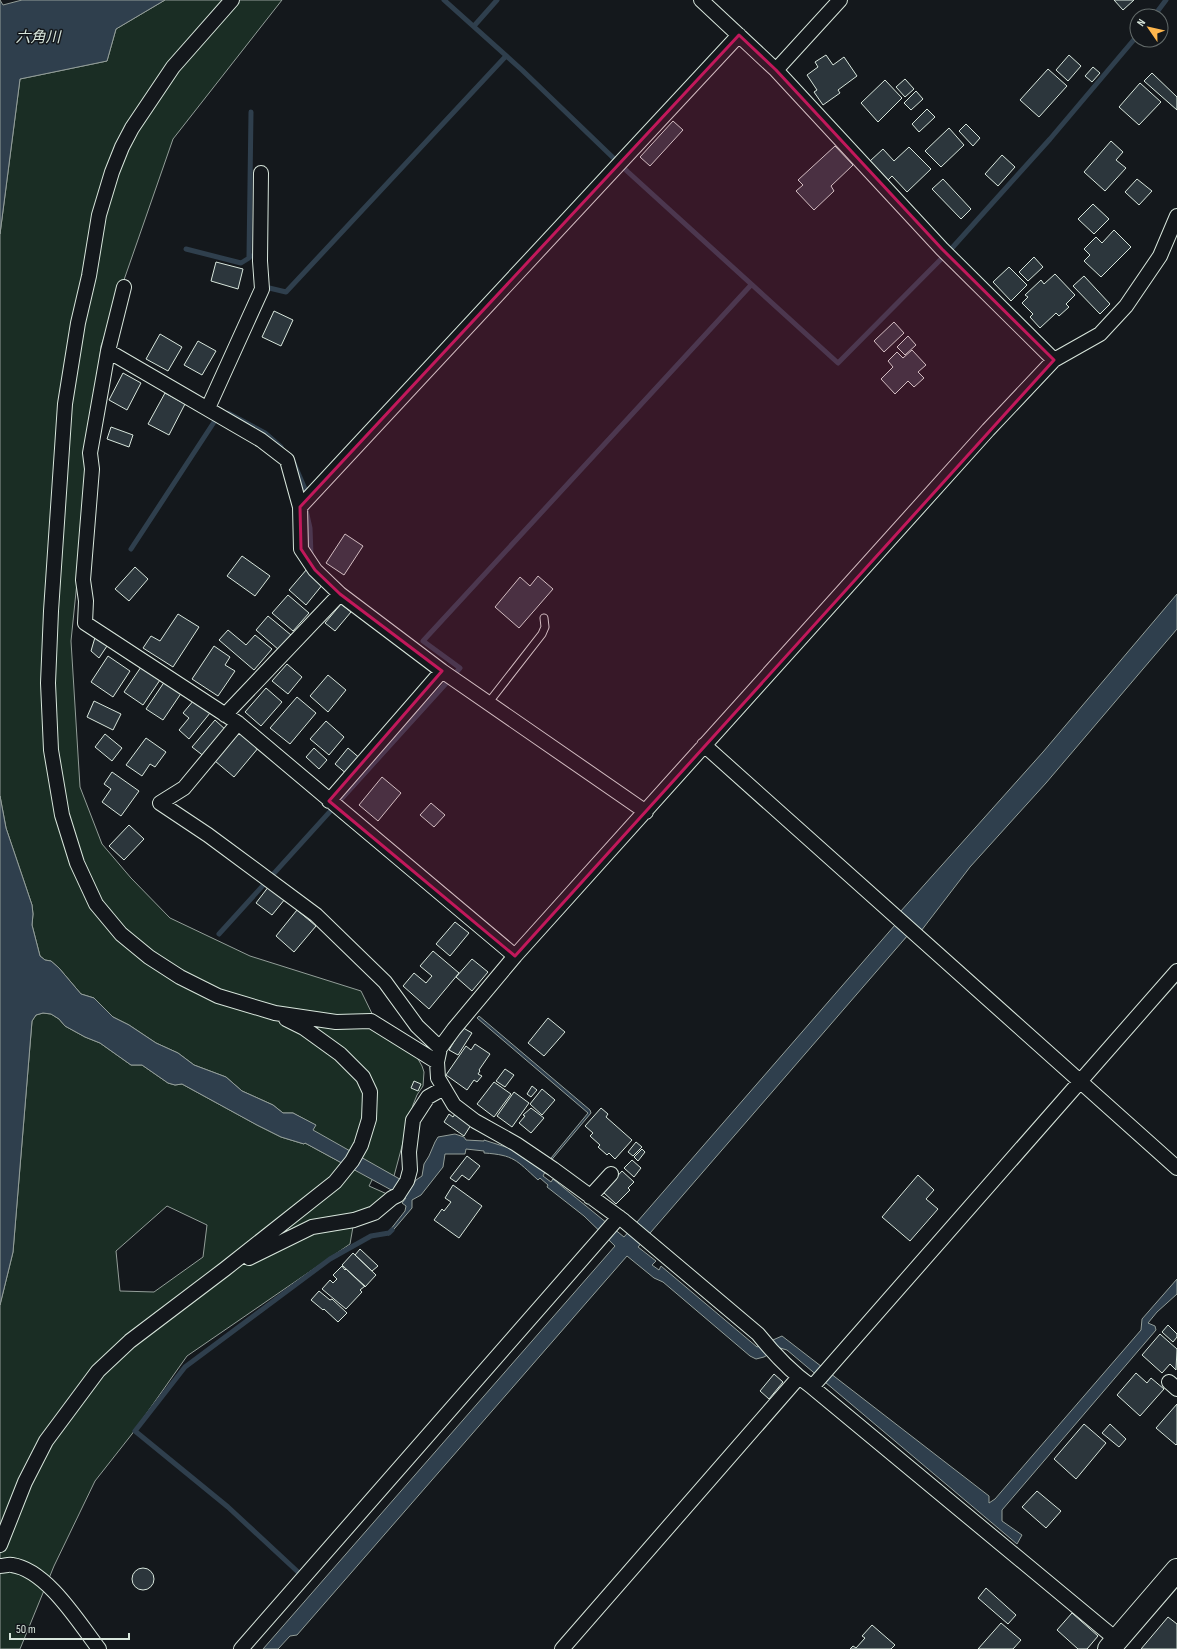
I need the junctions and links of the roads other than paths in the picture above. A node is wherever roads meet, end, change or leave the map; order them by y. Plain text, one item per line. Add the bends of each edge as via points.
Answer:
1 (232, 0) edge
2 (701, 0) edge
3 (840, 0) edge
4 (739, 35) junction
5 (776, 70) junction
6 (261, 173) dead end
7 (1177, 216) edge
8 (124, 287) dead end
9 (108, 351) junction
10 (1054, 360) junction
11 (216, 414) junction
12 (304, 503) junction
13 (340, 594) junction
14 (544, 618) dead end
15 (449, 676) junction
16 (489, 702) junction
17 (225, 715) junction
18 (238, 723) junction
19 (704, 745) junction
20 (333, 804) junction
21 (646, 812) junction
22 (515, 956) junction
23 (1177, 971) edge
24 (275, 1013) junction
25 (439, 1055) junction
26 (1079, 1081) junction
27 (444, 1088) junction
28 (1177, 1168) edge
29 (610, 1174) dead end
30 (590, 1197) junction
31 (621, 1219) junction
32 (225, 1269) junction
33 (799, 1377) junction
34 (820, 1379) junction
35 (0, 1545) edge
36 (0, 1566) edge
37 (1177, 1570) edge
38 (1113, 1644) edge
39 (99, 1649) edge
40 (240, 1649) edge
41 (562, 1649) edge

1 - 24 street via 173,67 132,128 112,172 99,215 78,323 66,404 50,611 50,750 62,815 77,864 96,904 122,934 149,957 180,977 218,996
2 - 4 street
3 - 5 street
4 - 5 street
4 - 12 street
5 - 10 street via 948,254
6 - 11 street via 262,289
7 - 10 street via 1160,256 1126,306 1100,334
8 - 9 street
9 - 11 street
9 - 17 street via 90,453 92,469 83,580 86,601 85,623
10 - 19 street
11 - 12 street via 261,440 287,460
12 - 13 street via 301,549 315,570
13 - 15 street
13 - 17 street
14 - 16 lane via 545,627 542,634
15 - 16 street
15 - 20 street
16 - 21 street
17 - 18 street
18 - 20 street
18 - 25 street via 184,788 160,802 208,834 316,915 385,982
19 - 21 street
19 - 26 street
20 - 22 street
21 - 22 street
22 - 25 street via 454,1029
23 - 26 street
24 - 25 street via 336,1022 371,1021
24 - 32 street via 304,1028 340,1054 363,1077 370,1092 369,1119 361,1145 352,1162 335,1182
25 - 27 street via 438,1078
26 - 28 street
26 - 34 street
27 - 30 street via 454,1105 475,1121 516,1144
27 - 32 street via 428,1097 414,1120 409,1152 410,1170 407,1181 398,1195 374,1213 354,1220 312,1227
29 - 30 street
30 - 31 street
31 - 33 street via 758,1334 769,1349
31 - 40 street via 598,1241
32 - 35 street via 130,1341 98,1371 46,1441 25,1482
33 - 34 street
33 - 41 street
34 - 38 street
36 - 39 street via 12,1565 27,1570 51,1587
37 - 38 main road

